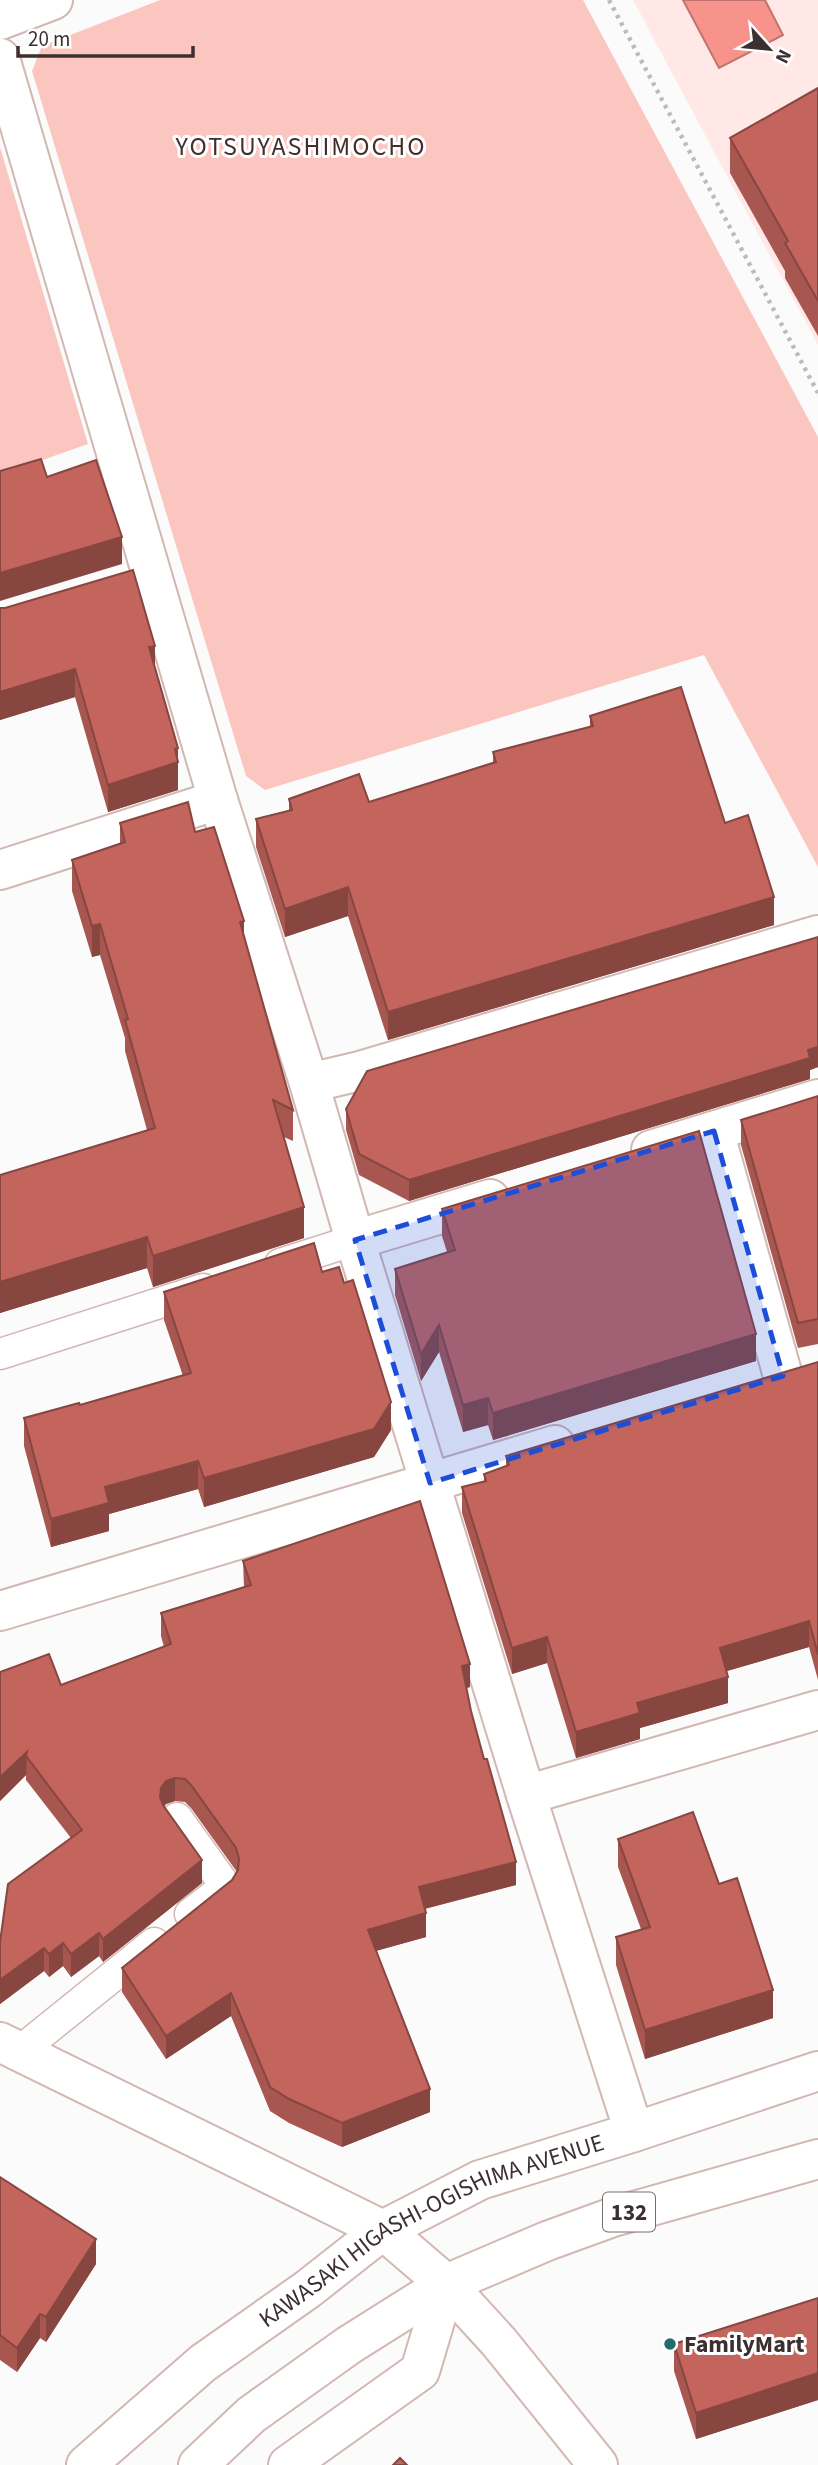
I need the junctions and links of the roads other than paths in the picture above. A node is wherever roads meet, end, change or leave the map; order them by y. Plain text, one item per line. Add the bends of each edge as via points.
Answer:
1 (53, 0) edge
2 (0, 20) edge
3 (0, 58) edge
4 (218, 800) junction
5 (0, 870) edge
6 (818, 935) edge
7 (309, 1083) junction
8 (818, 1099) edge
9 (714, 1131) junction
10 (621, 1159) edge
11 (528, 1188) edge
12 (355, 1240) junction
13 (0, 1354) edge
14 (800, 1370) edge
15 (744, 1388) edge
16 (587, 1435) edge
17 (430, 1483) junction
18 (0, 1611) edge
19 (818, 1710) edge
20 (526, 1795) junction
21 (177, 1818) dead end
22 (10, 2046) edge
23 (818, 2071) edge
24 (634, 2133) junction
25 (818, 2159) edge
26 (383, 2230) junction
27 (446, 2284) junction
28 (86, 2465) edge
29 (198, 2465) edge
30 (288, 2465) edge
31 (598, 2465) edge

1 - 2 main road
3 - 4 main road via 139,578
4 - 5 main road
4 - 7 main road
6 - 7 main road via 360,1072
7 - 12 main road
8 - 9 main road
9 - 10 main road
9 - 14 main road
11 - 12 main road
12 - 13 lane
12 - 17 main road
14 - 15 main road
16 - 17 main road
17 - 18 main road
17 - 20 main road
19 - 20 main road
20 - 24 main road
21 - 22 lane via 222,1881 221,1890
22 - 26 main road
23 - 24 main road, KAWASAKI HIGASHI-OGISHIMA AVENUE
24 - 26 main road, KAWASAKI HIGASHI-OGISHIMA AVENUE via 480,2180
25 - 27 main road, KAWASAKI HIGASHI-OGISHIMA AVENUE / 132 via 613,2217
26 - 27 main road
26 - 28 main road, KAWASAKI HIGASHI-OGISHIMA AVENUE via 203,2362
27 - 29 main road, KAWASAKI HIGASHI-OGISHIMA AVENUE / 132 via 349,2345 251,2416
27 - 30 main road via 420,2371
27 - 31 main road

